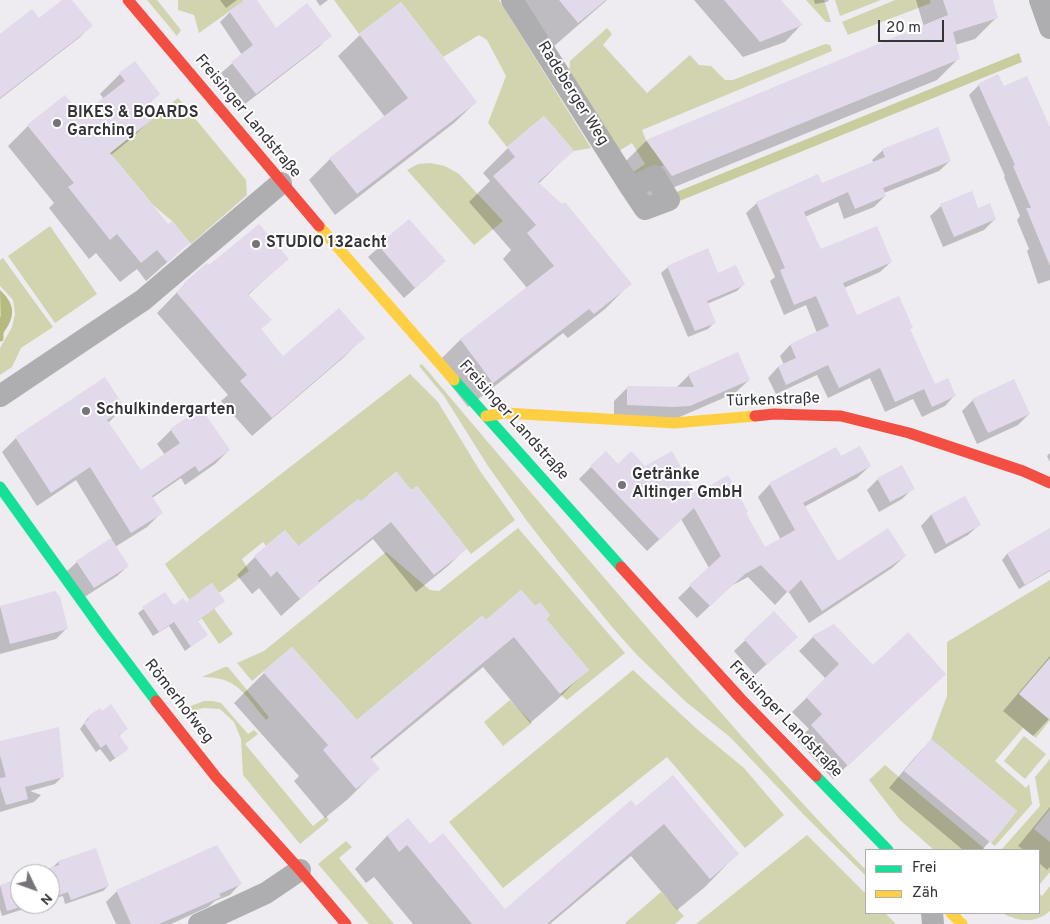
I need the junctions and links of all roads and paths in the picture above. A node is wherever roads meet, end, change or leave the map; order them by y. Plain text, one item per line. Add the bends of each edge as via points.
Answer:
1 (128, 0) edge
2 (512, 0) edge
3 (1040, 0) edge
4 (1050, 28) edge
5 (281, 183) junction
6 (631, 188) dead end
7 (0, 396) edge
8 (486, 416) junction
9 (1050, 483) edge
10 (0, 487) edge
11 (887, 849) edge
12 (300, 870) junction
13 (952, 914) edge
14 (199, 924) edge
15 (346, 924) edge
16 (962, 924) edge

1 - 5 street, Freisinger Landstraße
2 - 6 street, Radeberger Weg
3 - 4 street
5 - 7 street via 143,300
5 - 8 street, Freisinger Landstraße
8 - 9 street, Türkenstraße via 505,413 674,423 774,414 841,416 909,433
8 - 11 street, Freisinger Landstraße via 735,692
10 - 12 street, Römerhofweg via 181,733
12 - 14 street via 266,893
12 - 15 street, Römerhofweg
13 - 16 street

